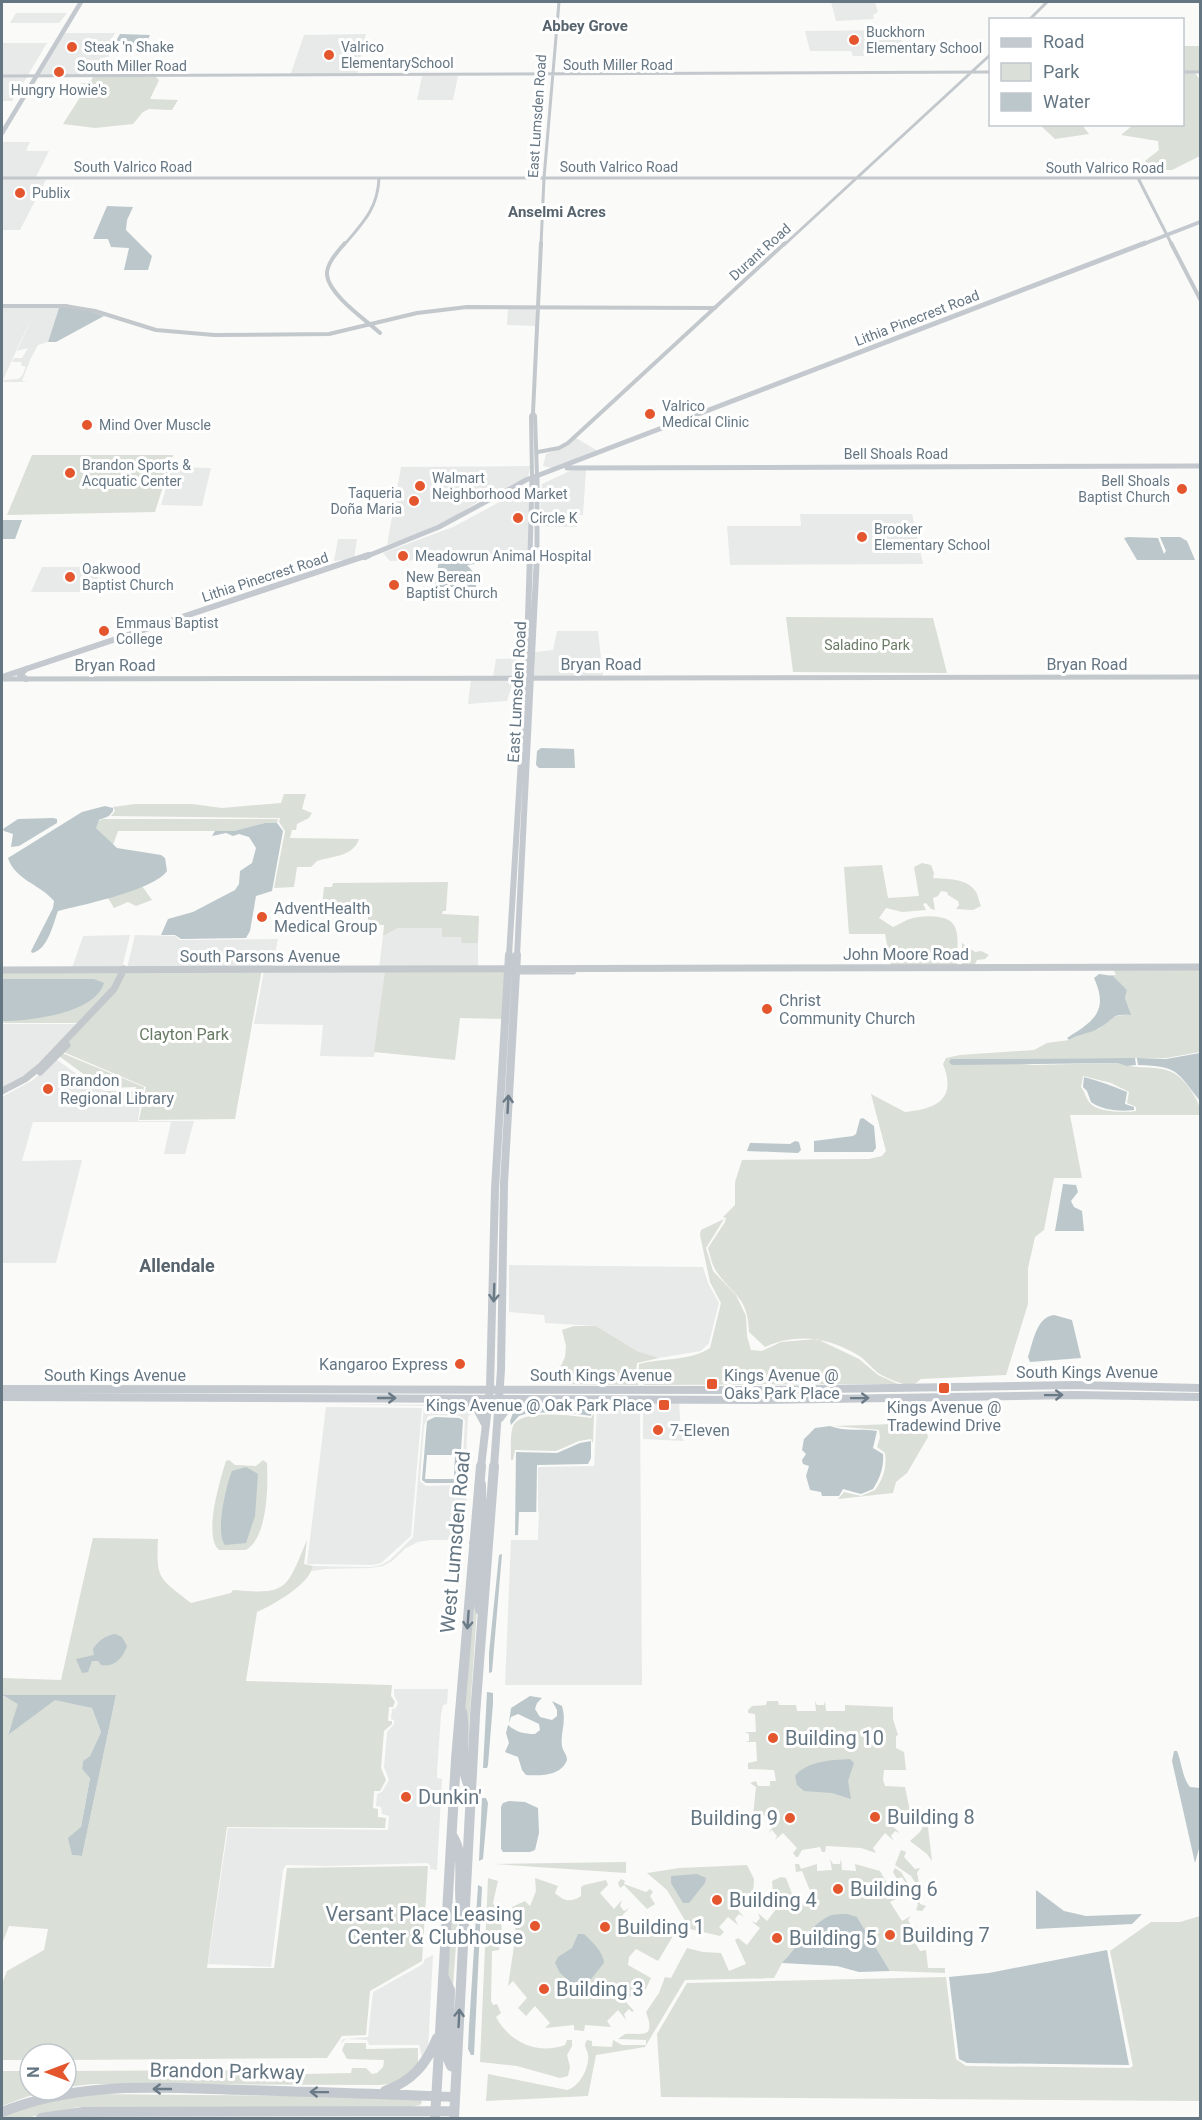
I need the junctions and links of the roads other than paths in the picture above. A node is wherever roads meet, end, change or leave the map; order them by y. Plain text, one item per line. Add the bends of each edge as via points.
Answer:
1 (76, 2) edge
2 (81, 2) edge
3 (559, 2) edge
4 (1047, 2) edge
5 (1031, 18) edge
6 (62, 24) junction
7 (60, 37) junction
8 (54, 38) junction
9 (51, 52) junction
10 (989, 56) edge
11 (989, 72) edge
12 (1184, 72) edge
13 (1200, 72) edge
14 (971, 73) junction
15 (2, 76) edge
16 (30, 76) junction
17 (36, 76) junction
18 (552, 76) junction
19 (14, 103) junction
20 (20, 103) junction
21 (2, 123) edge
22 (2, 133) edge
23 (2, 178) edge
24 (379, 178) junction
25 (544, 178) junction
26 (856, 178) junction
27 (1138, 178) junction
28 (1200, 178) edge
29 (1200, 222) edge
30 (1167, 235) junction
31 (1200, 298) edge
32 (2, 306) edge
33 (538, 306) junction
34 (715, 309) junction
35 (369, 324) junction
36 (533, 413) junction
37 (643, 437) junction
38 (538, 452) junction
39 (580, 462) junction
40 (1200, 466) edge
41 (592, 467) junction
42 (566, 468) junction
43 (537, 469) junction
44 (551, 471) junction
45 (535, 480) junction
46 (531, 491) junction
47 (504, 496) junction
48 (529, 517) junction
49 (536, 534) junction
50 (404, 543) junction
51 (27, 668) junction
52 (1200, 677) edge
53 (2, 678) edge
54 (529, 678) junction
55 (26, 679) junction
56 (1200, 967) edge
57 (124, 969) junction
58 (2, 970) edge
59 (515, 970) junction
60 (2, 1093) edge
61 (1200, 1388) edge
62 (2, 1389) edge
63 (489, 1394) junction
64 (500, 1394) junction
65 (1200, 1396) edge
66 (2, 1397) edge
67 (419, 1398) junction
68 (522, 1399) junction
69 (498, 1422) junction
70 (486, 1428) junction
71 (480, 1476) junction
72 (474, 1543) junction
73 (488, 1544) junction
74 (482, 1618) junction
75 (461, 1708) junction
76 (471, 1788) junction
77 (452, 1835) junction
78 (464, 1916) junction
79 (444, 1976) junction
80 (440, 2028) junction
81 (456, 2068) junction
82 (377, 2093) junction
83 (437, 2096) junction
84 (455, 2097) junction
85 (2, 2112) edge
86 (396, 2112) junction
87 (436, 2115) edge
88 (454, 2115) edge
89 (41, 2118) edge
90 (411, 2118) edge

1 - 6 highway
2 - 7 highway
3 - 18 street, East Lumsden Road
4 - 5 street
6 - 7 highway via 57,36
6 - 8 highway
7 - 9 highway
8 - 9 highway
8 - 16 highway
9 - 17 highway
10 - 14 street, Durant Road
11 - 14 street, South Miller Road
12 - 13 street
14 - 18 street, South Miller Road
14 - 26 street, Durant Road
15 - 16 street, South Miller Road
16 - 17 street, South Miller Road
16 - 19 highway
17 - 18 street, South Miller Road
17 - 20 highway
18 - 25 street, East Lumsden Road
19 - 20 highway
19 - 21 highway
20 - 22 highway
23 - 24 street, South Valrico Road
24 - 25 street, South Valrico Road
24 - 35 street via 375,204 332,260 327,275 333,290
25 - 26 street, South Valrico Road
25 - 33 street, East Lumsden Road
26 - 27 street, South Valrico Road
26 - 34 street, Durant Road
27 - 28 street, South Valrico Road
27 - 30 street
29 - 30 main road, Lithia Pinecrest Road
30 - 31 street
30 - 37 main road, Lithia Pinecrest Road
32 - 35 street via 92,310 156,330 194,335 313,335
33 - 34 street
33 - 35 street via 448,307
33 - 36 street, East Lumsden Road
34 - 38 street, Durant Road via 568,443
36 - 38 street, East Lumsden Road
36 - 45 street, East Lumsden Road
37 - 39 main road, Lithia Pinecrest Road
37 - 44 main road, Lithia Pinecrest Road
38 - 43 street, East Lumsden Road
39 - 41 main road
39 - 42 main road, Lithia Pinecrest Road
40 - 41 main road, Bell Shoals Road
41 - 42 main road, Bell Shoals Road
42 - 45 main road, Lithia Pinecrest Road
43 - 44 main road
43 - 45 street, East Lumsden Road
44 - 45 main road, Lithia Pinecrest Road
45 - 46 main road, East Lumsden Road
45 - 47 main road, Lithia Pinecrest Road
45 - 49 main road, East Lumsden Road
45 - 50 main road, Lithia Pinecrest Road via 496,495
46 - 47 main road via 524,488
46 - 48 main road, East Lumsden Road
47 - 50 main road, Lithia Pinecrest Road via 463,519
48 - 49 main road
48 - 54 main road, East Lumsden Road
49 - 54 main road, East Lumsden Road
50 - 51 main road, Lithia Pinecrest Road
51 - 53 main road, Lithia Pinecrest Road
51 - 55 main road via 20,675
52 - 54 street, Bryan Road
53 - 55 street, Bryan Road
54 - 55 street, Bryan Road
54 - 59 main road, East Lumsden Road
56 - 59 street, John Moore Road
57 - 58 street, South Parsons Avenue
57 - 59 street, South Parsons Avenue
57 - 60 street via 117,986 43,1070
59 -> 63 main road, West Lumsden Road via 495,1189
64 -> 59 main road, West Lumsden Road via 504,1183
61 - 64 main road, South Kings Avenue via 1074,1385
62 - 63 main road, South Kings Avenue
63 - 64 main road, South Kings Avenue
63 - 67 main road, South Kings Avenue
63 - 70 main road, West Lumsden Road
64 - 68 main road, South Kings Avenue
64 - 69 main road, West Lumsden Road
68 -> 65 main road, South Kings Avenue
66 -> 67 main road, South Kings Avenue
67 - 70 main road via 427,1402 470,1404 481,1414
68 - 69 main road via 509,1406
69 - 73 main road, West Lumsden Road
70 - 71 main road, West Lumsden Road
71 - 72 main road, West Lumsden Road
71 - 73 main road via 484,1492 481,1533
72 - 74 main road via 481,1551 477,1593
72 -> 75 main road, West Lumsden Road
73 - 74 main road, West Lumsden Road
74 - 76 main road, West Lumsden Road
75 - 76 main road via 465,1722 463,1776
75 - 77 main road, West Lumsden Road
76 - 78 main road, West Lumsden Road
77 - 78 main road via 459,1846 458,1895
77 - 79 main road, West Lumsden Road
81 -> 78 main road, West Lumsden Road
79 - 80 main road, West Lumsden Road
79 - 81 main road via 450,1990 448,2059
80 - 82 main road via 419,2072 402,2085
80 - 83 main road, West Lumsden Road
81 - 84 main road, West Lumsden Road
82 - 83 main road, Brandon Parkway
82 -> 85 main road, Brandon Parkway via 87,2089 44,2096
83 - 84 main road, Brandon Parkway
83 - 87 main road, West Lumsden Road
84 - 88 main road, West Lumsden Road
86 - 87 main road
86 - 89 main road via 83,2112
86 - 90 main road
87 - 88 main road

